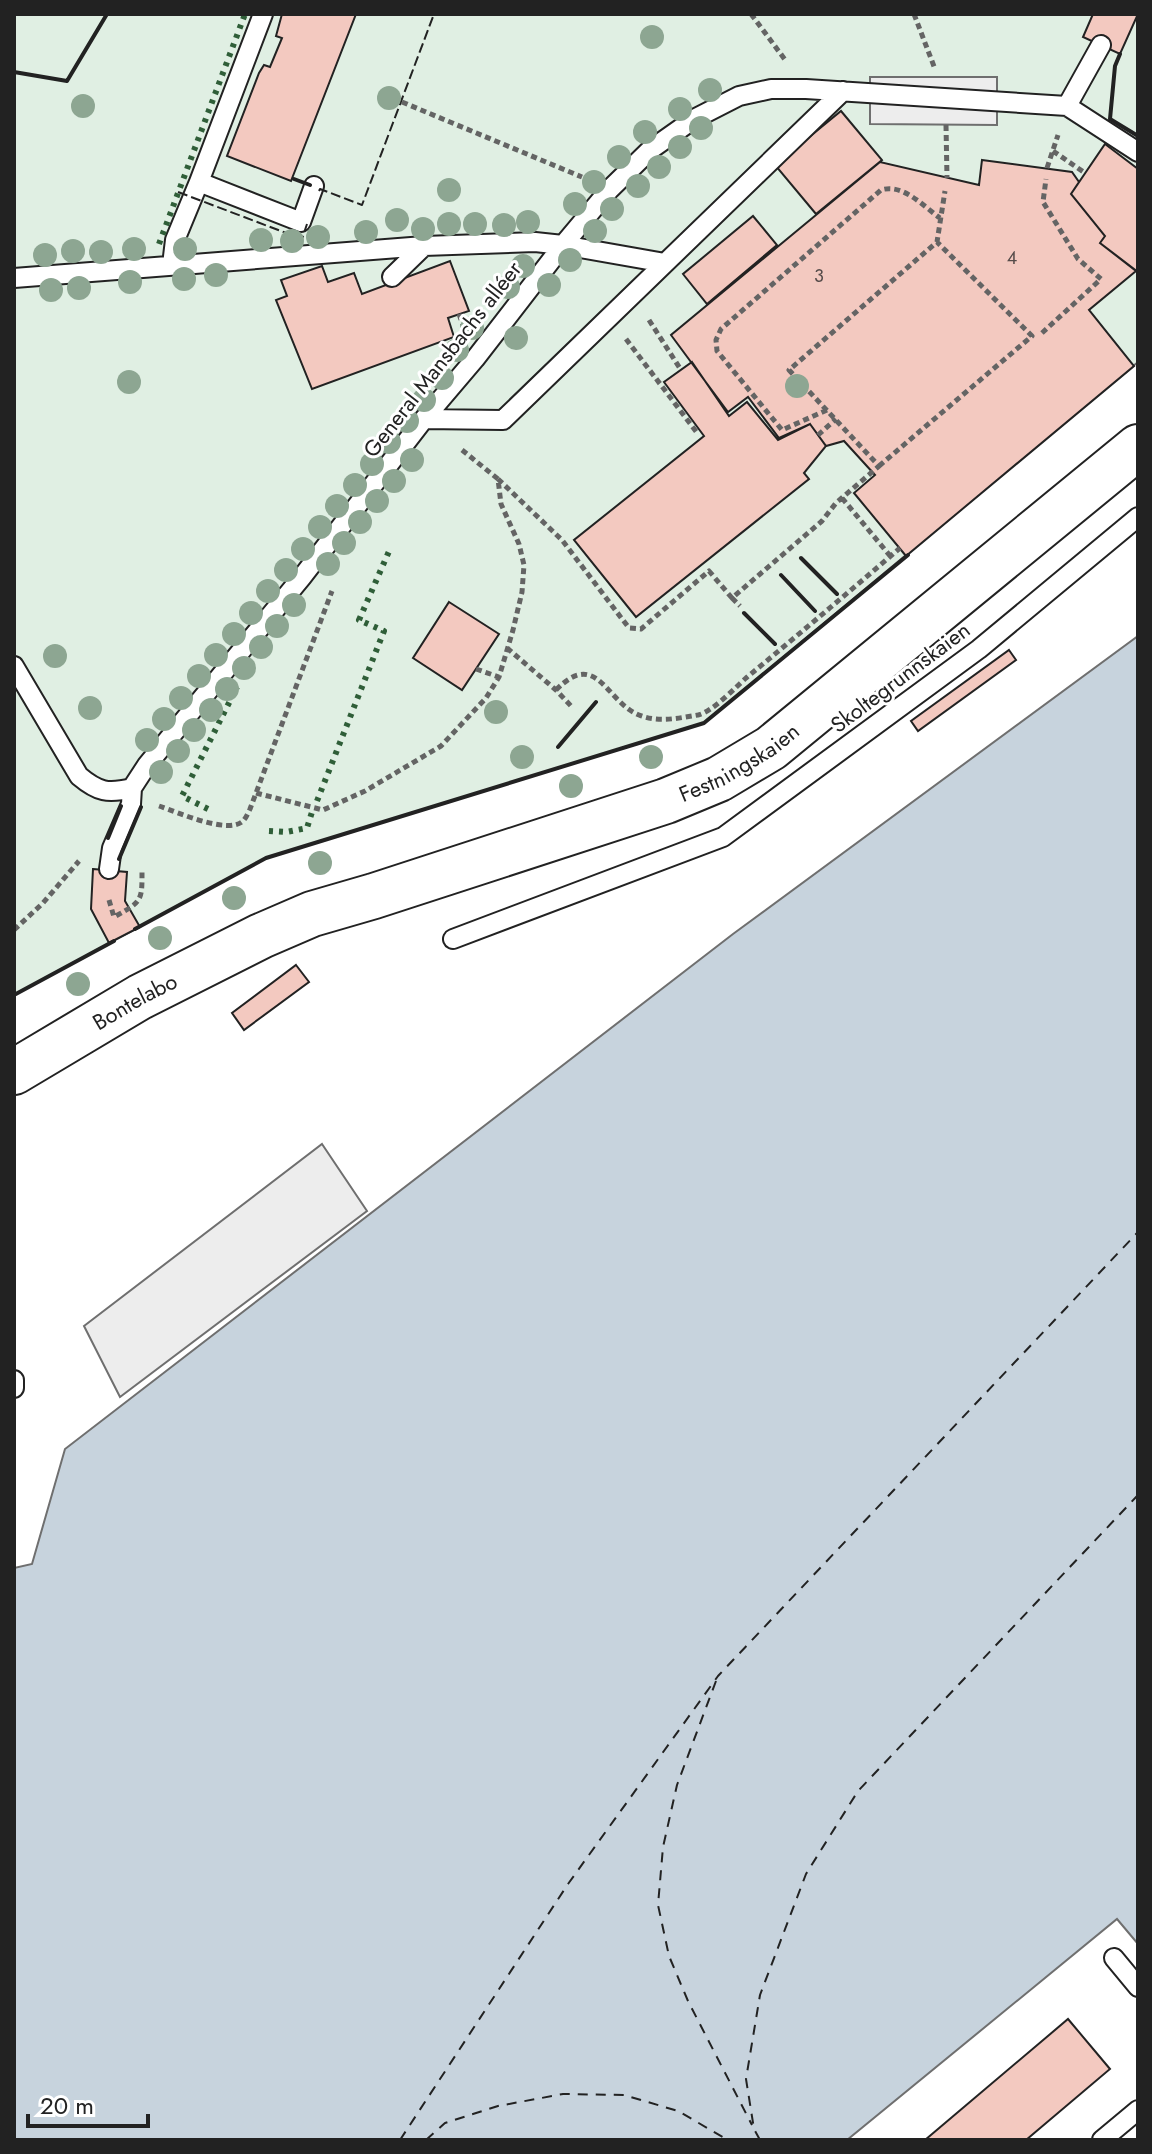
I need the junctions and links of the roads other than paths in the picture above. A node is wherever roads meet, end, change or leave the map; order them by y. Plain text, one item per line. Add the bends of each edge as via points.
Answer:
1 (263, 14) edge
2 (1101, 45) dead end
3 (843, 91) junction
4 (1067, 106) junction
5 (1138, 152) edge
6 (199, 182) junction
7 (314, 186) dead end
8 (563, 245) junction
9 (424, 246) junction
10 (665, 263) junction
11 (172, 265) junction
12 (392, 277) dead end
13 (14, 278) edge
14 (424, 419) junction
15 (1138, 447) edge
16 (1138, 517) edge
17 (14, 666) edge
18 (132, 788) junction
19 (109, 869) dead end
20 (261, 936) joint
21 (453, 939) dead end
22 (14, 1072) edge
23 (14, 1380) edge
24 (14, 1388) edge
25 (1114, 1958) dead end
26 (1138, 1987) edge
27 (1138, 2110) edge
28 (1102, 2140) edge

1 - 6 lane
2 - 4 lane
3 - 4 lane
3 - 8 lane via 771,89 739,96 694,119 650,150
3 - 10 lane
4 - 5 lane
6 - 7 lane via 301,222
6 - 11 lane via 175,240
8 - 9 lane, General Mansbachs alléer
8 - 10 lane
8 - 14 lane, General Mansbachs alléer
9 - 11 lane, General Mansbachs alléer
9 - 12 lane
10 - 14 lane via 503,420
11 - 13 lane, General Mansbachs alléer
14 - 18 lane, General Mansbachs alléer
15 - 20 main road, Festningskaien via 771,748 719,779 666,801 312,914
16 - 21 lane, Skoltegrunnskaien via 979,649 723,837
17 - 18 lane via 79,776 93,788 113,793
18 - 19 lane, General Mansbachs alléer
20 - 22 main road, Bontelabo via 140,997
23 - 24 lane
25 - 26 lane
27 - 28 lane

